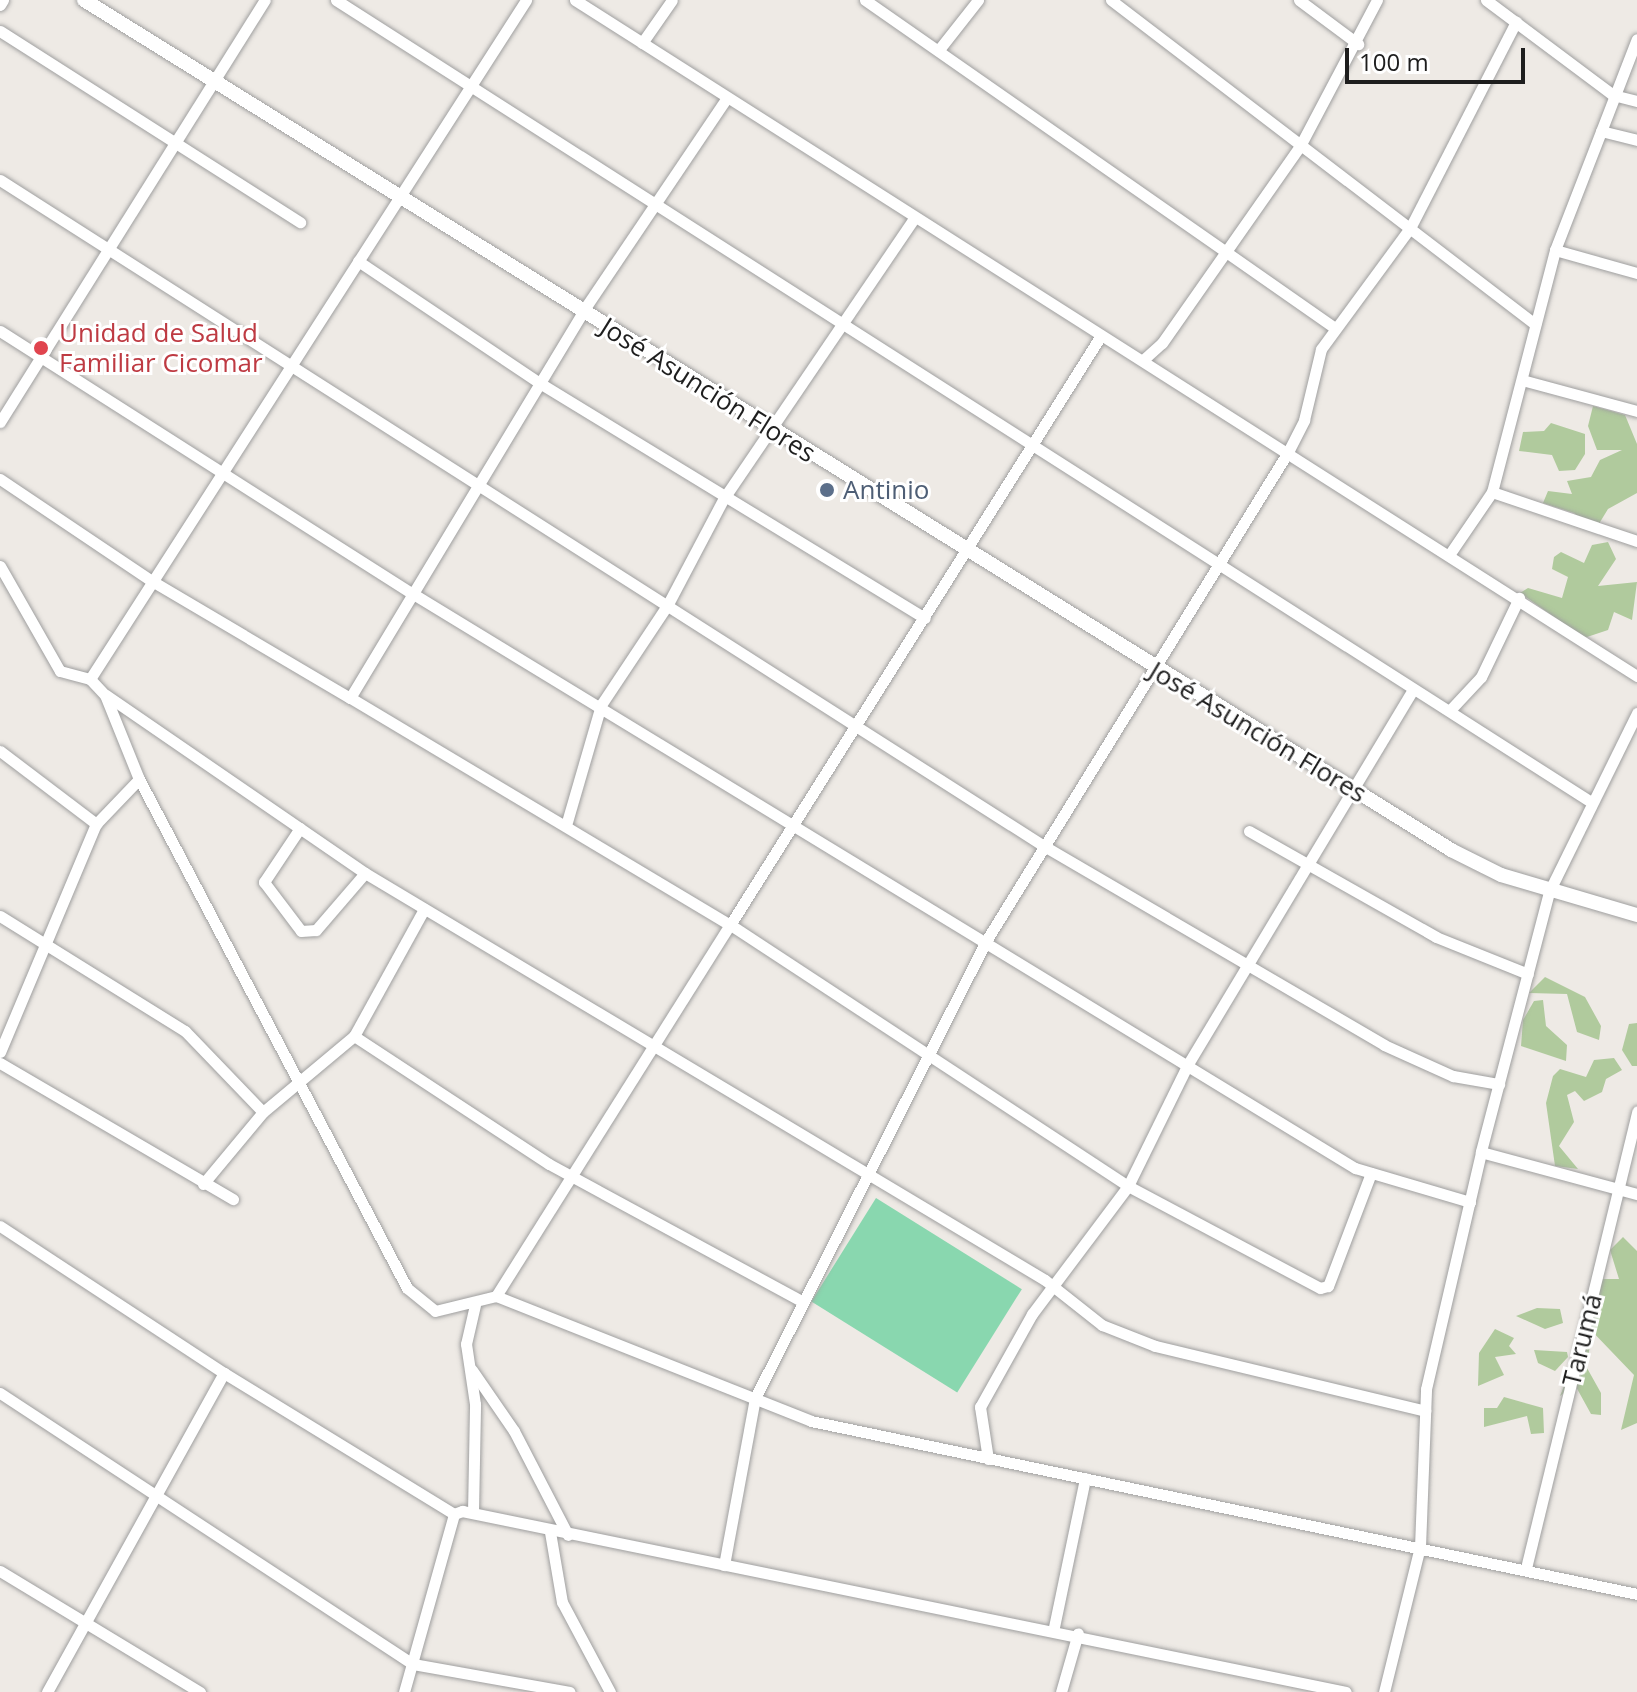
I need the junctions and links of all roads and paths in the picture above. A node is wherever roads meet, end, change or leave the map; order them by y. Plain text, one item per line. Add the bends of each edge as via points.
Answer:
1 (3, 0) edge
2 (84, 0) edge
3 (265, 0) edge
4 (336, 0) edge
5 (526, 0) edge
6 (575, 0) edge
7 (672, 0) edge
8 (865, 0) edge
9 (978, 0) edge
10 (1111, 0) edge
11 (1299, 0) edge
12 (1377, 0) edge
13 (1486, 0) edge
14 (0, 5) edge
15 (1516, 22) junction
16 (0, 31) edge
17 (1637, 39) edge
18 (642, 43) junction
19 (1358, 44) junction
20 (941, 47) junction
21 (217, 82) junction
22 (471, 87) junction
23 (1613, 95) junction
24 (726, 99) junction
25 (1637, 101) edge
26 (1601, 131) junction
27 (1637, 140) edge
28 (178, 141) junction
29 (1300, 146) junction
30 (0, 180) edge
31 (401, 196) junction
32 (653, 206) junction
33 (912, 221) junction
34 (300, 222) dead end
35 (1410, 228) junction
36 (111, 248) junction
37 (1555, 250) junction
38 (1222, 251) junction
39 (358, 261) junction
40 (1637, 273) edge
41 (583, 311) junction
42 (1535, 324) junction
43 (839, 326) junction
44 (1335, 328) junction
45 (0, 331) edge
46 (1100, 337) junction
47 (43, 359) junction
48 (1143, 360) junction
49 (288, 364) junction
50 (1522, 380) junction
51 (538, 382) junction
52 (1637, 411) edge
53 (0, 422) edge
54 (774, 432) junction
55 (1029, 440) junction
56 (1288, 452) junction
57 (223, 469) junction
58 (0, 479) edge
59 (474, 487) junction
60 (1492, 492) junction
61 (724, 498) junction
62 (1637, 541) edge
63 (966, 550) junction
64 (1449, 555) junction
65 (1219, 561) junction
66 (0, 566) edge
67 (152, 581) junction
68 (415, 595) junction
69 (1519, 598) junction
70 (668, 604) junction
71 (925, 618) junction
72 (1152, 668) junction
73 (1637, 676) edge
74 (90, 679) junction
75 (1413, 689) junction
76 (105, 695) junction
77 (350, 698) junction
78 (601, 705) junction
79 (1452, 708) junction
80 (1637, 713) edge
81 (854, 731) junction
82 (0, 751) edge
83 (139, 779) junction
84 (1352, 788) junction
85 (1588, 800) junction
86 (567, 822) junction
87 (96, 824) junction
88 (300, 828) junction
89 (797, 828) junction
90 (1249, 831) dead end
91 (1044, 846) junction
92 (1306, 866) junction
93 (365, 873) junction
94 (1549, 892) junction
95 (424, 909) junction
96 (1637, 915) edge
97 (0, 916) edge
98 (730, 925) junction
99 (986, 941) junction
100 (47, 948) junction
101 (1247, 965) junction
102 (1528, 974) junction
103 (354, 1036) junction
104 (648, 1046) junction
105 (0, 1052) edge
106 (930, 1054) junction
107 (0, 1063) edge
108 (1188, 1064) junction
109 (297, 1082) junction
110 (1499, 1084) junction
111 (1637, 1111) edge
112 (263, 1112) junction
113 (1481, 1152) junction
114 (1371, 1173) junction
115 (574, 1177) junction
116 (868, 1181) junction
117 (203, 1184) junction
118 (1128, 1186) junction
119 (1621, 1189) junction
120 (1637, 1194) edge
121 (233, 1199) dead end
122 (1470, 1202) junction
123 (0, 1226) edge
124 (1057, 1289) junction
125 (496, 1296) junction
126 (801, 1301) junction
127 (475, 1305) junction
128 (471, 1368) junction
129 (224, 1373) junction
130 (0, 1393) edge
131 (755, 1398) junction
132 (1425, 1411) junction
133 (988, 1459) junction
134 (1085, 1478) junction
135 (159, 1500) junction
136 (473, 1512) junction
137 (454, 1514) junction
138 (550, 1532) junction
139 (568, 1535) junction
140 (1420, 1547) junction
141 (724, 1565) junction
142 (1526, 1568) junction
143 (0, 1571) edge
144 (1637, 1594) edge
145 (85, 1625) junction
146 (1054, 1627) junction
147 (1078, 1633) junction
148 (413, 1664) junction
149 (47, 1692) edge
150 (200, 1692) edge
151 (404, 1692) edge
152 (570, 1692) edge
153 (610, 1692) edge
154 (1061, 1692) edge
155 (1346, 1692) edge
156 (1384, 1692) edge

1 - 14 street
2 - 21 street, José Asunción Flores
3 - 21 street
4 - 22 street
5 - 22 street
6 - 18 street
7 - 18 street
8 - 20 street
9 - 20 street
10 - 29 street
11 - 19 street
12 - 19 street
13 - 15 street
15 - 23 street
15 - 35 street
16 - 28 street
17 - 23 street
18 - 24 street
19 - 29 street
20 - 38 street
21 - 28 street
21 - 31 street, José Asunción Flores
22 - 31 street
22 - 32 street
23 - 25 street
23 - 26 street
24 - 32 street
24 - 33 street
26 - 27 street
26 - 37 street
28 - 34 street
28 - 36 street
29 - 35 street
29 - 38 street
30 - 36 street
31 - 39 street
31 - 41 street, José Asunción Flores
32 - 41 street
32 - 43 street
33 - 43 street
33 - 46 street
35 - 42 street
35 - 44 street
36 - 47 street
36 - 49 street
37 - 40 street
37 - 42 street
38 - 44 street
38 - 48 street via 1162,343
39 - 49 street
39 - 51 street
41 - 51 street
41 - 54 street, José Asunción Flores
42 - 50 street
43 - 54 street
43 - 55 street
44 - 56 street via 1321,349 1304,420
45 - 47 street
46 - 48 street
46 - 55 street
47 - 53 street
47 - 57 street
48 - 56 street
49 - 57 street
49 - 59 street
50 - 52 street
50 - 60 street
51 - 59 street
51 - 61 street
54 - 61 street
54 - 63 street, José Asunción Flores
55 - 63 street
55 - 65 street
56 - 64 street
56 - 65 street
57 - 67 street
57 - 68 street
58 - 67 street
59 - 68 street
59 - 70 street
60 - 62 street
60 - 64 street
61 - 70 street
61 - 71 street
63 - 71 street
63 - 72 street, José Asunción Flores
64 - 69 street
65 - 72 street
65 - 75 street
66 - 74 street via 60,671
67 - 74 street
67 - 77 street
68 - 77 street
68 - 78 street
69 - 73 street
69 - 79 street via 1481,677
70 - 78 street
70 - 81 street
71 - 81 street
72 - 84 street, José Asunción Flores
72 - 91 street
74 - 76 street
75 - 79 street
75 - 84 street
76 - 83 street
76 - 88 street
77 - 86 street
78 - 86 street
78 - 89 street
79 - 85 street
80 - 85 street
81 - 89 street
81 - 91 street
82 - 87 street
83 - 87 street
83 - 109 street
84 - 92 street
84 - 94 street, José Asunción Flores via 1451,850
85 - 94 street
86 - 98 street
87 - 100 street
88 - 93 street
88 - 93 street via 264,882 301,931 316,930
89 - 98 street
89 - 99 street
90 - 92 street
91 - 99 street
91 - 101 street
92 - 101 street
92 - 102 street via 1436,937
93 - 95 street
94 - 96 street, José Asunción Flores
94 - 102 street
95 - 103 street
95 - 104 street
97 - 100 street
98 - 104 street
98 - 106 street
99 - 106 street
99 - 108 street
100 - 105 street
100 - 112 street via 210,1050
101 - 108 street
101 - 110 street via 1384,1045 1453,1076
102 - 110 street
103 - 109 street
103 - 115 street
104 - 115 street
104 - 116 street
106 - 116 street
106 - 118 street
107 - 117 street
108 - 114 street
108 - 118 street
109 - 112 street
109 - 127 street via 418,1304 435,1311
110 - 113 street
111 - 119 street, Tarumá
112 - 117 street
113 - 119 street
113 - 122 street
114 - 118 street via 1328,1286 1320,1288
114 - 122 street
115 - 125 street
115 - 126 street
116 - 124 street
116 - 126 street
117 - 121 street
118 - 124 street
119 - 120 street
119 - 142 street, Tarumá
122 - 132 street
123 - 129 street
124 - 132 street via 1128,1338
124 - 133 street via 1032,1314 980,1407
125 - 127 street
125 - 131 street
126 - 131 street
127 - 128 street via 466,1344
128 - 136 street
128 - 139 street via 514,1431
129 - 135 street
129 - 137 street
130 - 135 street
131 - 133 street via 811,1421
131 - 141 street
132 - 140 street
133 - 134 street
134 - 140 street
134 - 146 street
135 - 145 street
135 - 148 street
136 - 137 street
136 - 138 street
137 - 148 street
138 - 139 street
138 - 153 street via 562,1602
139 - 141 street
140 - 142 street
140 - 156 street
141 - 146 street
142 - 144 street
143 - 145 street
145 - 149 street
145 - 150 street
146 - 147 street
147 - 154 street
147 - 155 street
148 - 151 street
148 - 152 street

